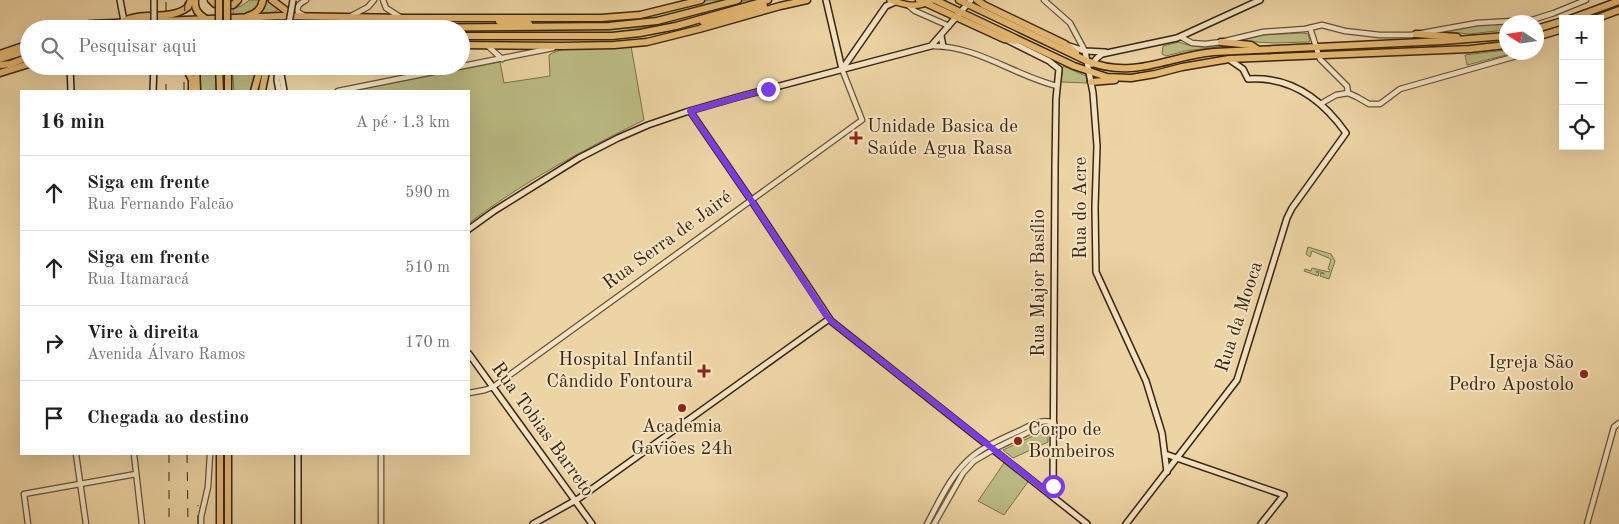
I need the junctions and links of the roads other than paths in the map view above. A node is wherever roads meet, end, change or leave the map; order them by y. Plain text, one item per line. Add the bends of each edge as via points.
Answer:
1 (120, 0) edge
2 (154, 0) edge
3 (191, 0) edge
4 (195, 0) edge
5 (211, 0) edge
6 (217, 0) edge
7 (227, 0) edge
8 (238, 0) edge
9 (263, 0) edge
10 (272, 0) edge
11 (291, 0) edge
12 (306, 0) edge
13 (374, 0) edge
14 (383, 0) edge
15 (701, 0) edge
16 (738, 0) edge
17 (768, 0) edge
18 (807, 0) edge
19 (826, 0) edge
20 (919, 0) edge
21 (959, 0) edge
22 (977, 0) edge
23 (1044, 0) edge
24 (1260, 0) edge
25 (1586, 0) edge
26 (893, 1) edge
27 (931, 1) edge
28 (1619, 1) edge
29 (969, 2) edge
30 (780, 6) junction
31 (909, 6) junction
32 (123, 9) junction
33 (1619, 10) edge
34 (959, 14) junction
35 (160, 15) junction
36 (1581, 15) edge
37 (139, 16) junction
38 (293, 16) junction
39 (304, 16) junction
40 (1544, 16) edge
41 (1604, 16) edge
42 (348, 17) junction
43 (244, 18) junction
44 (401, 18) junction
45 (447, 18) junction
46 (123, 20) edge
47 (131, 20) edge
48 (154, 20) edge
49 (171, 20) edge
50 (183, 20) junction
51 (207, 20) junction
52 (219, 20) edge
53 (227, 20) edge
54 (288, 20) edge
55 (1499, 22) edge
56 (1559, 22) edge
57 (676, 26) junction
58 (949, 26) junction
59 (568, 27) junction
60 (1544, 27) edge
61 (470, 28) edge
62 (1310, 28) junction
63 (1559, 30) edge
64 (1416, 34) junction
65 (941, 35) junction
66 (1544, 35) edge
67 (470, 36) edge
68 (474, 36) junction
69 (470, 37) edge
70 (1181, 37) junction
71 (1499, 37) edge
72 (1004, 39) junction
73 (1471, 39) junction
74 (1221, 42) junction
75 (1026, 44) junction
76 (1065, 44) junction
77 (470, 46) edge
78 (562, 46) junction
79 (931, 46) junction
80 (943, 46) junction
81 (1317, 46) junction
82 (1499, 46) edge
83 (20, 47) edge
84 (489, 48) junction
85 (1258, 49) junction
86 (1085, 51) junction
87 (1111, 52) junction
88 (20, 53) edge
89 (0, 54) edge
90 (852, 54) junction
91 (1318, 56) junction
92 (0, 59) edge
93 (502, 59) junction
94 (1229, 59) junction
95 (20, 60) edge
96 (1502, 60) edge
97 (490, 61) junction
98 (0, 65) edge
99 (470, 65) edge
100 (856, 65) junction
101 (1089, 66) junction
102 (20, 67) edge
103 (842, 69) junction
104 (0, 73) edge
105 (70, 75) edge
106 (154, 75) edge
107 (190, 75) edge
108 (196, 75) edge
109 (219, 75) edge
110 (228, 75) edge
111 (258, 75) edge
112 (265, 75) edge
113 (281, 75) edge
114 (419, 75) edge
115 (1121, 78) junction
116 (1091, 82) junction
117 (1057, 86) junction
118 (283, 89) edge
119 (71, 90) edge
120 (154, 90) edge
121 (192, 90) edge
122 (197, 90) edge
123 (220, 90) edge
124 (228, 90) edge
125 (254, 90) edge
126 (261, 90) edge
127 (343, 90) edge
128 (1348, 93) junction
129 (1322, 104) junction
130 (690, 111) junction
131 (751, 200) junction
132 (470, 228) edge
133 (829, 319) junction
134 (470, 355) edge
135 (493, 387) junction
136 (470, 393) edge
137 (1054, 423) junction
138 (1619, 423) edge
139 (991, 448) junction
140 (1165, 454) junction
141 (76, 455) edge
142 (134, 455) edge
143 (210, 455) edge
144 (220, 455) edge
145 (228, 455) edge
146 (298, 455) edge
147 (381, 455) edge
148 (1177, 458) junction
149 (1167, 472) junction
150 (136, 474) junction
151 (80, 483) junction
152 (1054, 484) junction
153 (1045, 490) junction
154 (1056, 499) junction
155 (575, 500) junction
156 (940, 512) junction
157 (28, 524) edge
158 (86, 524) edge
159 (142, 524) edge
160 (201, 524) edge
161 (220, 524) edge
162 (228, 524) edge
163 (298, 524) edge
164 (381, 524) edge
165 (533, 524) edge
166 (592, 524) edge
167 (927, 524) edge
168 (934, 524) edge
169 (938, 524) edge
170 (1087, 524) edge
171 (1126, 524) edge
172 (1261, 524) edge
173 (1587, 524) edge

1 - 32 main road
2 - 48 main road, bridge
3 - 35 highway via 183,11
4 - 51 highway via 195,9
5 - 8 highway via 215,4 233,5
6 - 52 highway, bridge
7 - 53 highway, bridge
9 - 43 highway via 258,12
10 - 38 highway
11 - 54 main road, bridge
12 - 39 street via 298,6 298,12
13 - 42 street via 365,9
14 - 44 street via 386,8
15 - 45 highway via 624,16
16 - 59 highway via 652,22
17 - 57 highway
18 - 30 highway
19 - 103 main road
20 - 27 highway
21 - 29 highway
22 - 76 highway
23 - 86 street via 1070,23
24 - 70 main road
25 - 40 street
26 - 31 main road
26 - 90 main road
27 - 31 main road
27 - 34 highway
28 - 36 highway
29 - 34 main road
29 - 101 highway
30 - 57 highway via 772,4 682,28
30 - 78 highway via 654,41
31 - 58 street
32 - 37 main road via 127,14
32 - 46 main road
33 - 41 highway
34 - 58 main road
34 - 72 highway
34 - 75 highway
35 - 37 highway
35 - 50 highway
37 - 47 highway
38 - 39 highway
38 - 43 highway
39 - 42 highway
42 - 44 highway
43 - 51 highway
44 - 45 highway
45 - 59 highway
49 - 50 highway
50 - 51 highway
55 - 64 street
56 - 60 highway
57 - 68 highway via 612,36
58 - 65 main road
59 - 61 highway
62 - 64 street via 1322,25 1380,35
62 - 74 street via 1262,32
62 - 81 street
63 - 66 highway
64 - 73 highway
65 - 79 main road
65 - 80 main road
67 - 68 highway
68 - 69 highway
70 - 74 street via 1198,44
70 - 87 main road
71 - 73 highway
72 - 75 highway
72 - 117 main road, Rua Major Basílio via 1057,66
73 - 81 highway
74 - 85 highway via 1251,45
75 - 101 highway via 1074,66
76 - 86 main road
76 - 101 highway
77 - 84 highway
78 - 84 highway
78 - 93 street
79 - 80 street
79 - 100 main road
80 - 117 street
81 - 85 highway
81 - 91 street
82 - 91 highway
83 - 89 highway
84 - 93 street
84 - 97 street
85 - 101 highway via 1205,52 1133,68
86 - 87 main road
86 - 101 main road, Rua do Acre
87 - 101 main road via 1098,56
88 - 92 highway
90 - 100 main road
90 - 103 main road
91 - 94 highway
91 - 128 street via 1348,86
93 - 97 street
94 - 115 highway via 1142,77
94 - 129 main road via 1243,69 1248,79 1285,83
95 - 98 highway
96 - 128 street via 1400,89 1380,104 1369,104
97 - 99 street
100 - 103 main road
101 - 115 highway via 1107,77
101 - 116 main road, Rua do Acre
102 - 104 highway
103 - 130 main road
103 - 131 street, Rua Serra de Jairé via 862,120
105 - 119 main road
106 - 120 main road
107 - 121 highway
108 - 122 highway
109 - 123 highway
110 - 124 highway
111 - 125 highway
112 - 126 highway
113 - 118 main road
114 - 127 street
115 - 116 highway
116 - 140 main road, Rua do Acre via 1097,146 1096,272 1139,362 1162,433
117 - 137 main road, Rua Major Basílio
128 - 129 street via 1336,95
129 - 148 main road, Rua da Mooca via 1346,133 1287,218 1237,380
130 - 131 main road
130 - 132 main road via 648,125 573,161
131 - 133 main road
131 - 135 street, Rua Serra de Jairé
133 - 139 main road
133 - 155 main road
134 - 135 main road, Rua Tobias Barreto
135 - 136 street, Rua Serra de Jairé
135 - 155 main road, Rua Tobias Barreto
137 - 139 street via 1048,420 1041,422
137 - 152 main road, Rua Major Basílio
138 - 173 street via 1614,427
139 - 153 main road
139 - 156 street via 963,473
139 - 167 street via 974,454 957,472
140 - 148 main road
140 - 149 main road, Rua do Acre
141 - 151 street
142 - 150 street
143 - 160 street
144 - 161 highway
145 - 162 highway
146 - 163 main road
147 - 164 street
148 - 149 main road, Rua da Mooca
148 - 172 main road via 1284,495
149 - 171 main road, Rua da Mooca
150 - 151 street
150 - 159 street
151 - 157 street via 24,494
151 - 158 street
152 - 153 main road via 1050,491
152 - 154 main road, Rua Major Basílio
153 - 154 main road
154 - 170 main road
155 - 165 main road
155 - 166 main road, Rua Tobias Barreto
156 - 168 street
156 - 169 street

